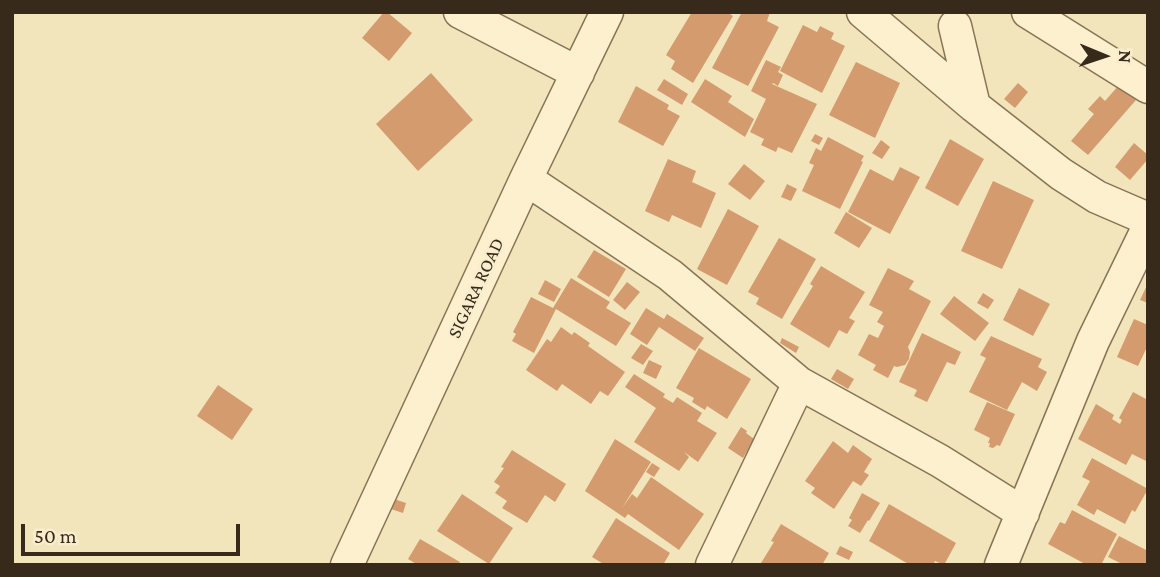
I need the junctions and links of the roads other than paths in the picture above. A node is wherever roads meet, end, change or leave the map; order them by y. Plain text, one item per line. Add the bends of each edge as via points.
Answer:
1 (460, 12) edge
2 (607, 12) edge
3 (863, 12) edge
4 (1028, 12) edge
5 (958, 19) edge
6 (916, 57) junction
7 (578, 73) junction
8 (1148, 87) edge
9 (974, 106) junction
10 (526, 179) junction
11 (1148, 219) edge
12 (1148, 228) edge
13 (799, 383) junction
14 (1023, 513) junction
15 (347, 565) edge
16 (712, 565) edge
17 (1001, 565) edge

1 - 7 street
2 - 7 street, SIGARA ROAD
3 - 6 street
4 - 8 street
5 - 6 street
5 - 9 street
6 - 9 street
7 - 10 street, SIGARA ROAD
9 - 11 street via 1060,174 1097,197
10 - 13 street via 670,275
10 - 15 street, SIGARA ROAD
12 - 14 street via 1093,341
13 - 14 street
13 - 16 street
14 - 17 street

